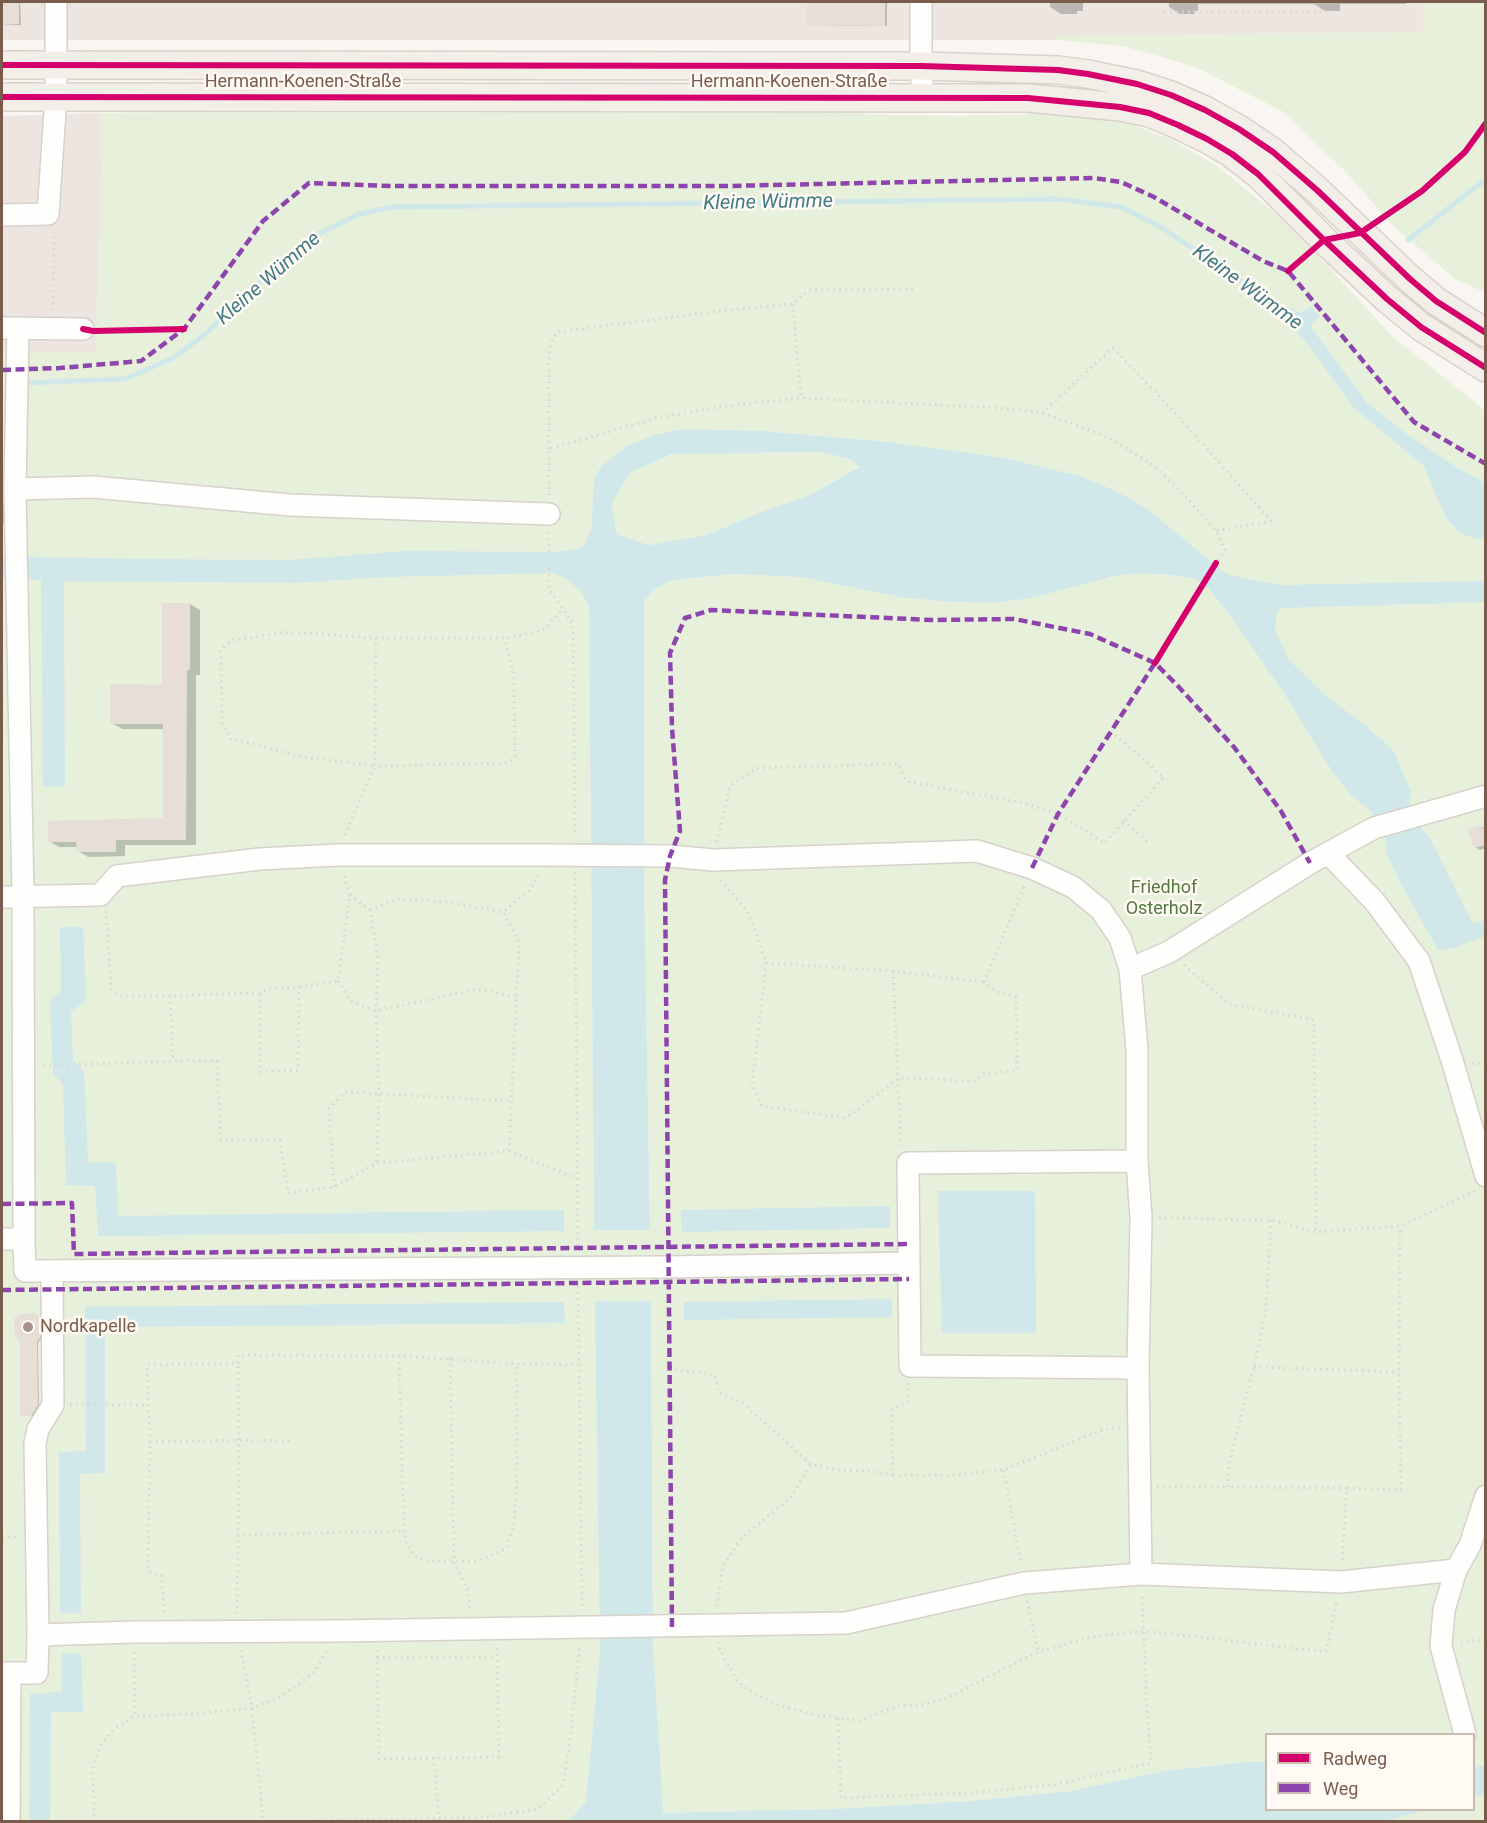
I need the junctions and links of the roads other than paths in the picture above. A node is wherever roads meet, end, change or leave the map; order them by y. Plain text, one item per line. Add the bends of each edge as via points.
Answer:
1 (56, 2) edge
2 (921, 2) edge
3 (2, 65) edge
4 (56, 65) junction
5 (921, 66) junction
6 (2, 97) edge
7 (56, 97) junction
8 (923, 98) junction
9 (2, 215) edge
10 (10, 328) edge
11 (82, 329) dead end
12 (1485, 333) edge
13 (1485, 368) edge
14 (15, 489) junction
15 (549, 514) road end
16 (1485, 796) edge
17 (1328, 853) junction
18 (23, 896) junction
19 (2, 897) edge
20 (1130, 969) junction
21 (1137, 1161) junction
22 (1485, 1176) edge
23 (2, 1239) edge
24 (24, 1239) junction
25 (909, 1263) junction
26 (52, 1271) junction
27 (1138, 1368) junction
28 (1485, 1496) edge
29 (1456, 1570) junction
30 (1141, 1574) junction
31 (38, 1635) junction
32 (6, 1673) edge
33 (1465, 1733) edge
34 (9, 1821) edge

1 - 4 street
2 - 5 street
3 - 4 main road, Hermann-Koenen-Straße
4 - 5 main road, Hermann-Koenen-Straße
4 - 7 street
5 - 8 street
5 - 12 main road, Hermann-Koenen-Straße via 1088,74 1137,84 1205,110 1273,152 1410,279
6 - 7 main road, Hermann-Koenen-Straße
7 - 8 main road, Hermann-Koenen-Straße
7 - 9 street via 48,214
8 - 13 main road, Hermann-Koenen-Straße via 1028,98 1120,107 1149,113 1207,139 1258,174 1395,306
10 - 11 street
10 - 14 street via 18,370
14 - 15 street via 93,487 290,505
14 - 18 street
16 - 17 street via 1374,828
17 - 20 street via 1169,952
17 - 22 street via 1375,902 1419,961
18 - 19 street
18 - 20 street via 100,895 117,876 260,859 337,855 579,855 713,860 977,851 1032,868 1073,887 1101,910 1120,938
18 - 24 street
20 - 21 street via 1137,1050
21 - 25 street via 908,1163
21 - 27 street via 1141,1218
23 - 24 street
24 - 26 street via 25,1271
25 - 26 street
25 - 27 street via 910,1366
26 - 31 street via 53,1405 38,1429 35,1443
27 - 30 street
28 - 29 street via 1470,1545
29 - 30 street via 1341,1582
29 - 33 street via 1444,1610 1441,1646
30 - 31 street via 1024,1584 846,1623
31 - 32 street via 37,1673
32 - 34 street

